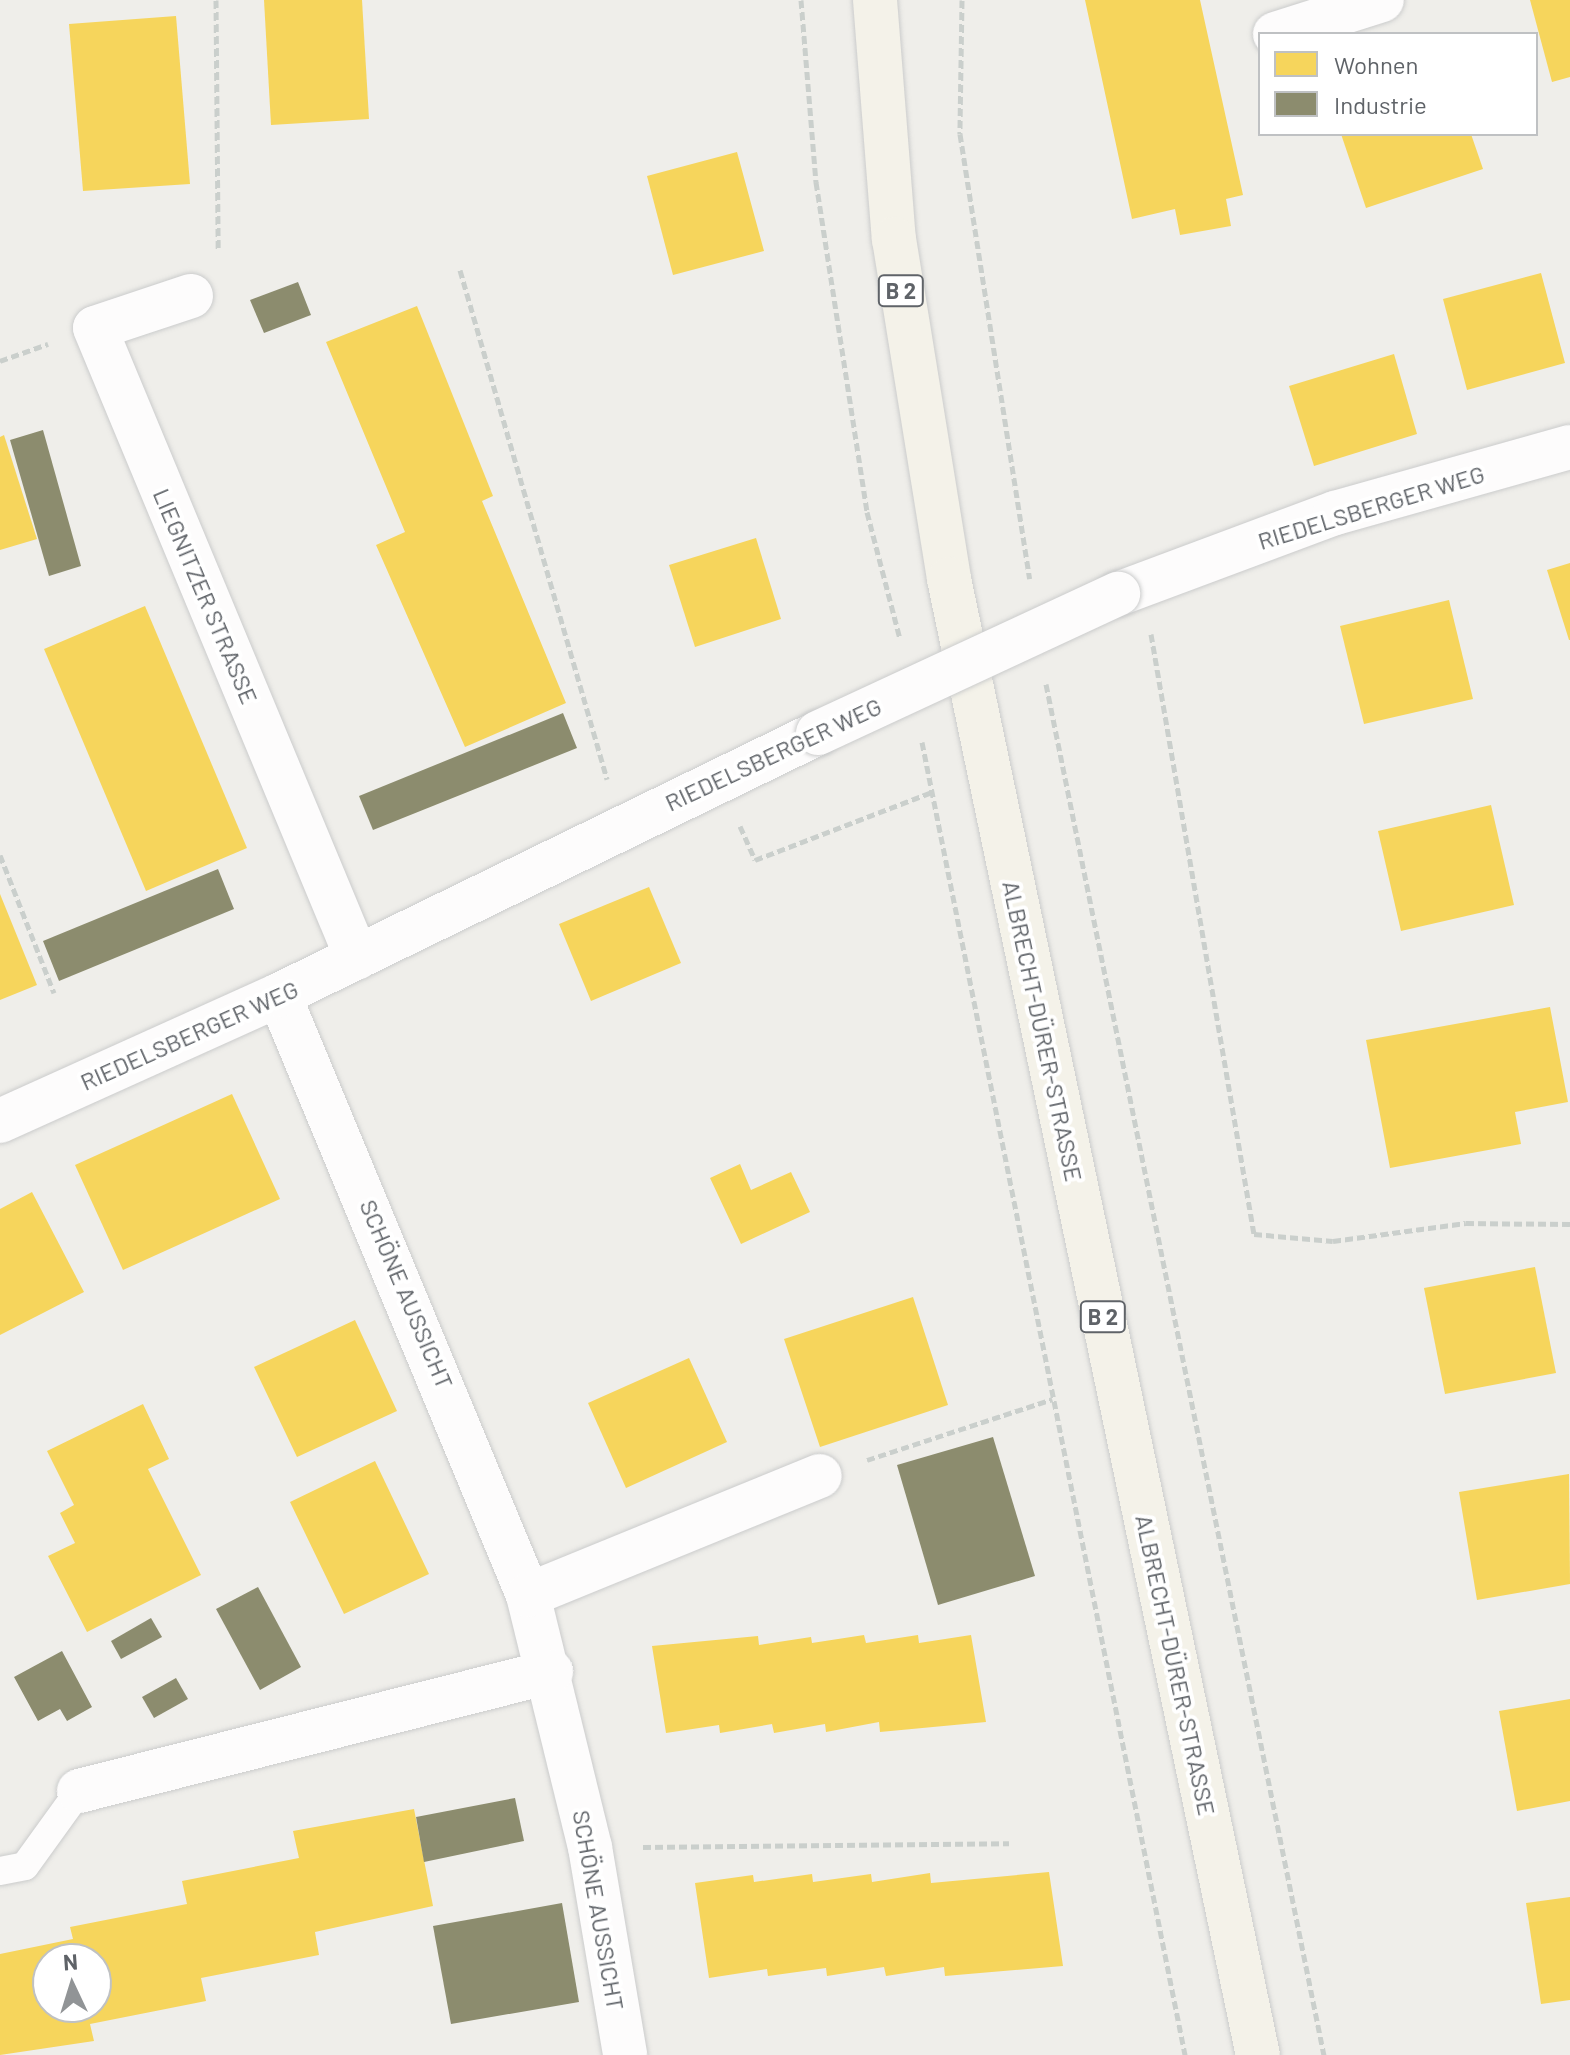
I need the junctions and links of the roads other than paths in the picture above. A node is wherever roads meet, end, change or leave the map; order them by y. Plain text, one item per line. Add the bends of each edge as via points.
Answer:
1 (875, 0) edge
2 (1382, 0) edge
3 (1281, 32) edge
4 (191, 296) road end
5 (1570, 447) edge
6 (357, 958) junction
7 (279, 995) junction
8 (0, 1121) edge
9 (820, 1476) road end
10 (528, 1595) junction
11 (551, 1672) junction
12 (79, 1791) joint
13 (0, 1871) edge
14 (625, 2055) edge
15 (1258, 2055) edge

1 - 15 main road, ALBRECHT-DÜRER-STRASSE / B 2 via 896,255 949,579
2 - 3 street
4 - 6 street, LIEGNITZER STRASSE via 95,328
5 - 6 street, RIEDELSBERGER WEG, bridge via 1335,513 1130,590 719,777
6 - 7 street, RIEDELSBERGER WEG
7 - 8 street, RIEDELSBERGER WEG
7 - 10 street, SCHÖNE AUSSICHT
9 - 10 street
10 - 11 street, SCHÖNE AUSSICHT
11 - 12 street
11 - 14 street, SCHÖNE AUSSICHT via 590,1847
12 - 13 lane via 25,1866

